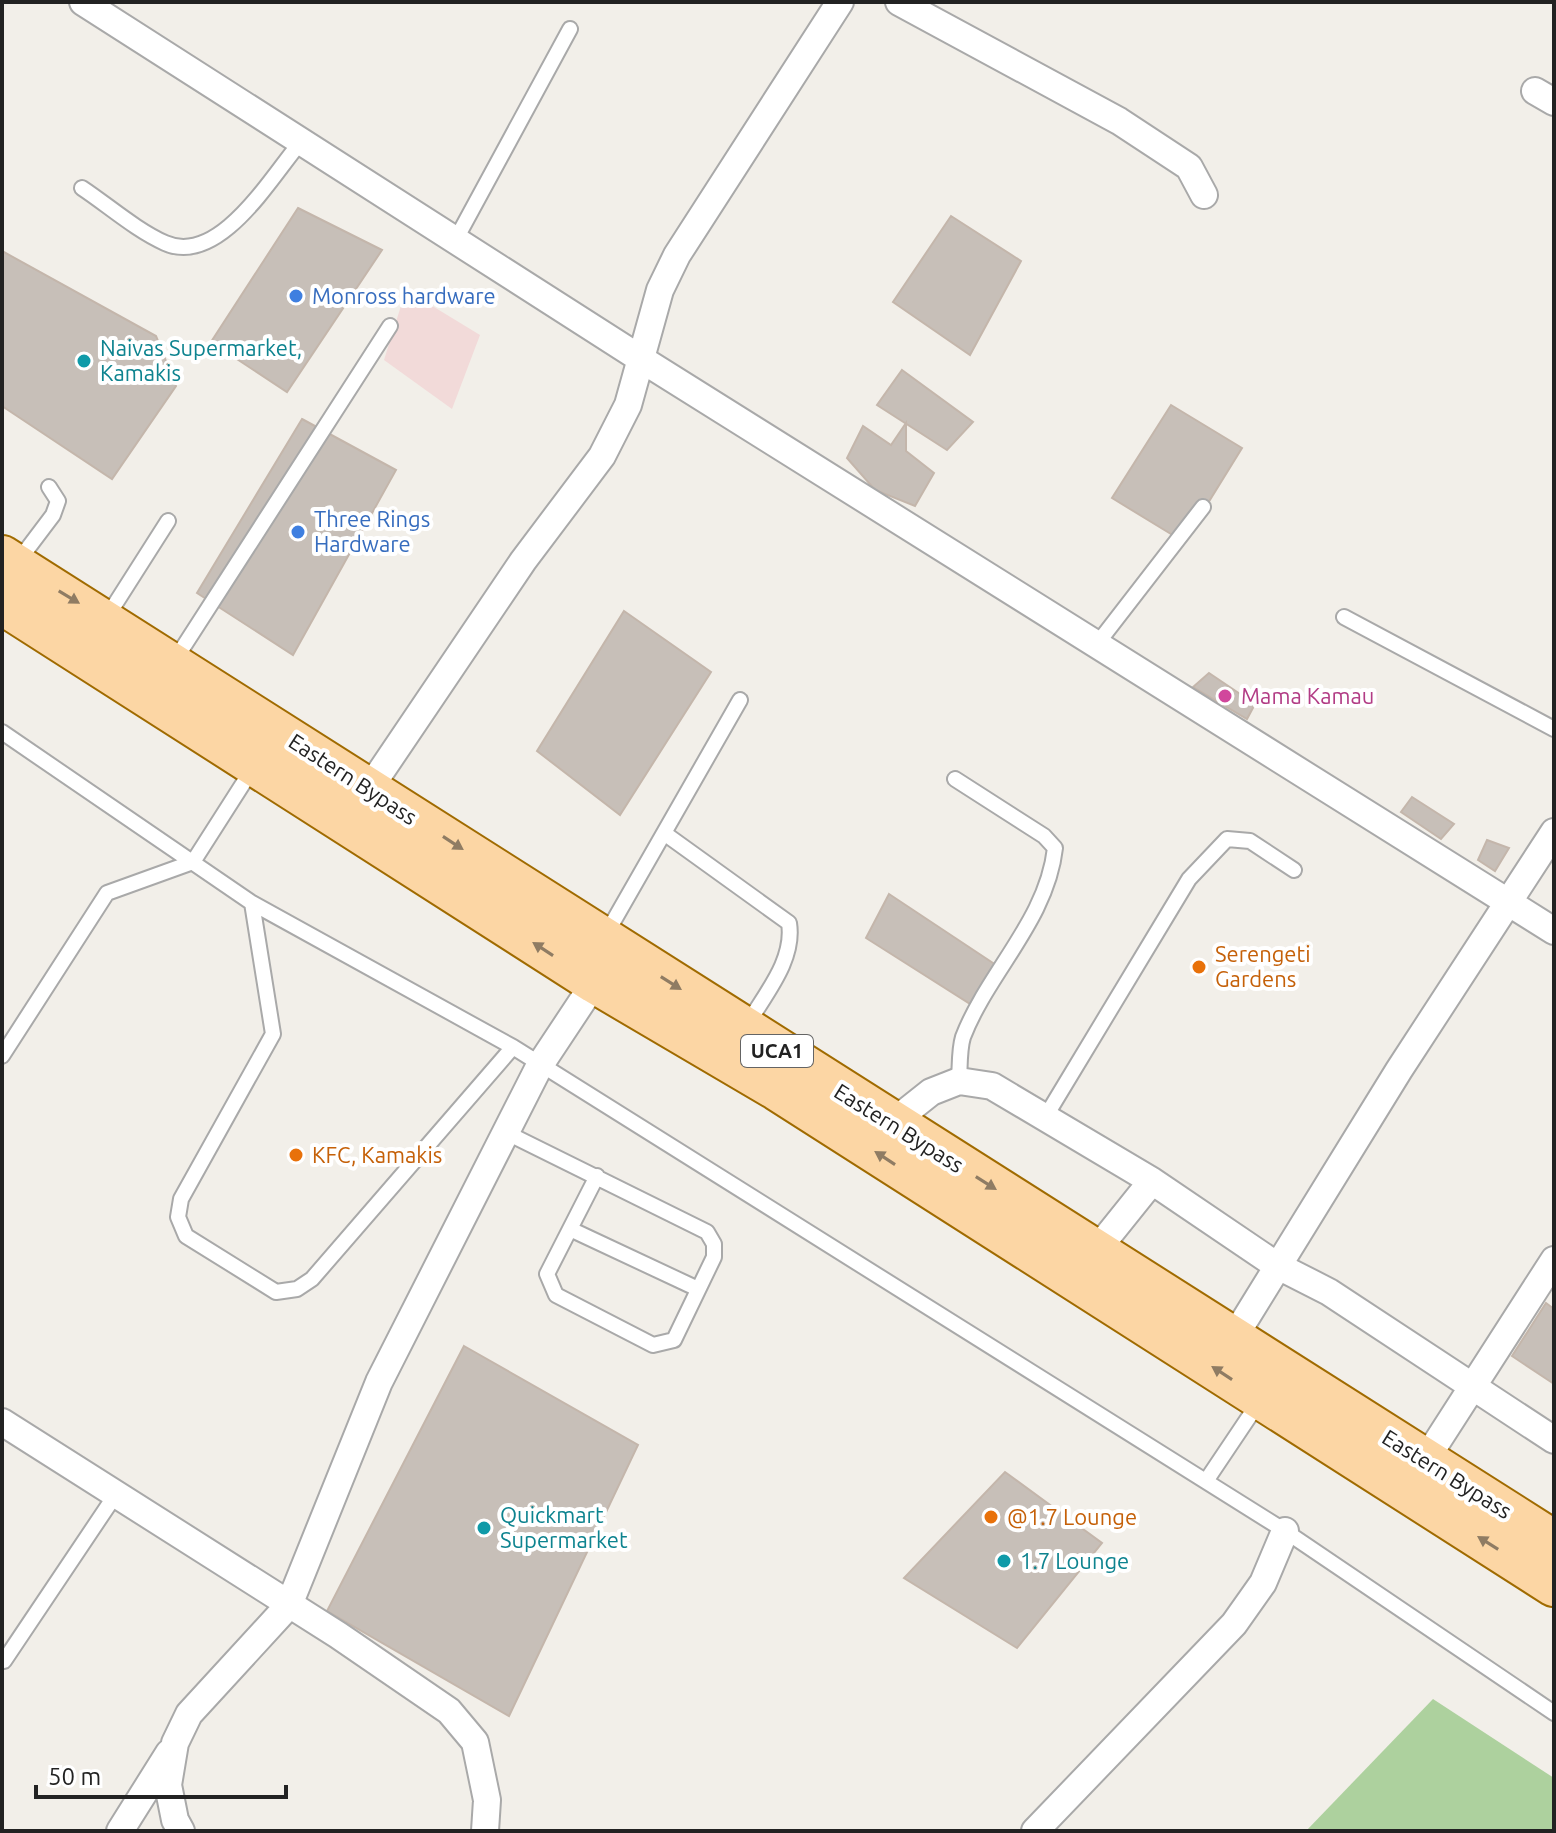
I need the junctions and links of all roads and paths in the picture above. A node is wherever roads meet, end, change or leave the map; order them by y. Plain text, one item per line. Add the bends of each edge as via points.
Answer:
1 (83, 2) edge
2 (840, 2) edge
3 (899, 2) edge
4 (570, 29) dead end
5 (300, 143) junction
6 (82, 188) dead end
7 (1204, 195) dead end
8 (455, 241) junction
9 (390, 326) dead end
10 (641, 359) junction
11 (49, 487) dead end
12 (1203, 507) dead end
13 (168, 521) dead end
14 (9, 561) edge
15 (2, 603) edge
16 (1344, 617) dead end
17 (105, 620) junction
18 (1097, 644) junction
19 (172, 663) junction
20 (740, 700) dead end
21 (1554, 729) edge
22 (2, 732) edge
23 (255, 765) junction
24 (955, 779) dead end
25 (369, 789) junction
26 (1554, 832) edge
27 (664, 833) junction
28 (193, 862) junction
29 (1294, 870) dead end
30 (1508, 901) junction
31 (252, 903) junction
32 (1554, 931) edge
33 (603, 940) junction
34 (595, 982) junction
35 (744, 1030) junction
36 (513, 1047) junction
37 (2, 1056) edge
38 (540, 1065) junction
39 (959, 1081) junction
40 (1046, 1116) junction
41 (892, 1123) junction
42 (505, 1132) junction
43 (597, 1176) junction
44 (1152, 1181) junction
45 (570, 1229) junction
46 (1095, 1252) junction
47 (1554, 1260) edge
48 (1276, 1265) junction
49 (698, 1289) junction
50 (1233, 1339) junction
51 (1473, 1386) junction
52 (1261, 1398) junction
53 (2, 1422) edge
54 (1554, 1440) edge
55 (1426, 1459) junction
56 (1206, 1481) junction
57 (116, 1494) junction
58 (1285, 1531) junction
59 (1554, 1542) edge
60 (1554, 1585) edge
61 (289, 1605) junction
62 (4, 1661) edge
63 (1554, 1713) edge
64 (175, 1743) junction
65 (486, 1830) edge
66 (120, 1831) edge
67 (181, 1831) edge
68 (1035, 1831) edge

1 - 5 street
2 - 10 street via 677,255 660,290
3 - 7 street via 1119,121 1189,167
4 - 8 lane
5 - 6 lane via 226,233 200,246 167,244
5 - 8 street
8 - 10 street
9 - 19 lane
10 - 18 street
10 - 25 street via 628,405 602,456 523,561
11 - 14 lane via 58,501 53,515
12 - 18 lane
13 - 17 lane
14 -> 17 main road, Eastern Bypass / UCA1
15 - 23 main road, Eastern Bypass / UCA1
16 - 21 lane
17 - 19 main road, Eastern Bypass / UCA1
18 - 30 street
19 - 25 main road, Eastern Bypass / UCA1
20 - 27 lane
22 - 28 lane
23 - 28 lane
34 -> 23 main road, Eastern Bypass / UCA1
24 - 39 lane via 1055,848 1030,921 962,1040
25 -> 33 main road, Eastern Bypass / UCA1
26 - 30 street
27 - 33 lane
27 - 35 lane via 789,923 792,938 786,959
28 - 31 lane
28 - 37 lane via 107,893
29 - 40 lane via 1250,841 1227,839 1210,855 1189,879
30 - 32 street
30 - 48 street
31 - 36 lane
31 - 36 lane via 273,1034 181,1199 178,1217 186,1236 276,1292 297,1289 312,1279
33 -> 35 main road, Eastern Bypass / UCA1
34 - 38 street
52 -> 34 main road, Eastern Bypass / UCA1 via 777,1089
35 - 41 main road, Eastern Bypass / UCA1
36 - 38 lane
38 - 42 street
38 - 56 lane
39 - 40 street via 992,1086
39 - 41 street via 931,1092
40 - 44 street
41 -> 46 main road, Eastern Bypass / UCA1
42 - 43 lane
42 - 61 street via 379,1382
43 - 45 lane
43 - 49 lane via 707,1232 714,1257
44 - 46 street
44 - 48 street
45 - 49 lane
45 - 49 lane via 547,1274 556,1295 653,1345 674,1340
46 - 50 main road, Eastern Bypass / UCA1
47 - 51 street
48 - 50 street
48 - 51 street via 1329,1292
50 - 55 main road, Eastern Bypass / UCA1
51 - 54 street
51 - 55 street
52 - 56 lane
60 -> 52 main road, Eastern Bypass / UCA1
53 - 57 street
55 - 59 main road, Eastern Bypass / UCA1
56 - 58 lane
57 - 61 street
57 - 62 lane
58 - 63 lane
58 - 68 street via 1263,1583 1234,1624
61 - 64 street via 189,1714
61 - 65 street via 449,1711 475,1742 487,1800
64 - 66 street
64 - 67 street via 168,1785

